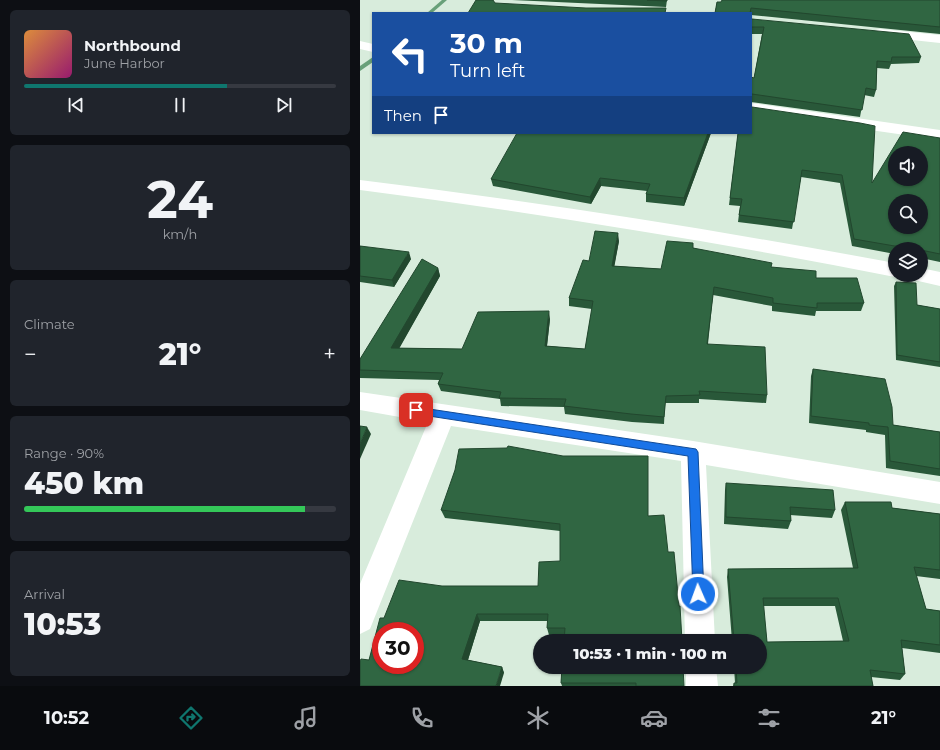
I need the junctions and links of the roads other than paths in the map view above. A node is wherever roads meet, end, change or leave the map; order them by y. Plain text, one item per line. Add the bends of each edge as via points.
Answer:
1 (870, 32) edge
2 (940, 39) edge
3 (360, 45) edge
4 (372, 48) edge
5 (752, 108) edge
6 (940, 135) edge
7 (360, 185) edge
8 (888, 269) edge
9 (928, 277) edge
10 (940, 279) edge
11 (360, 401) edge
12 (443, 415) junction
13 (693, 452) junction
14 (940, 493) edge
15 (360, 619) edge
16 (700, 634) edge
17 (701, 674) edge
18 (702, 686) edge

1 - 2 street
3 - 4 street
5 - 6 street
7 - 8 street via 502,203 801,251
9 - 10 street
11 - 12 street
12 - 13 street
12 - 15 street
13 - 14 street
13 - 16 street
17 - 18 street

